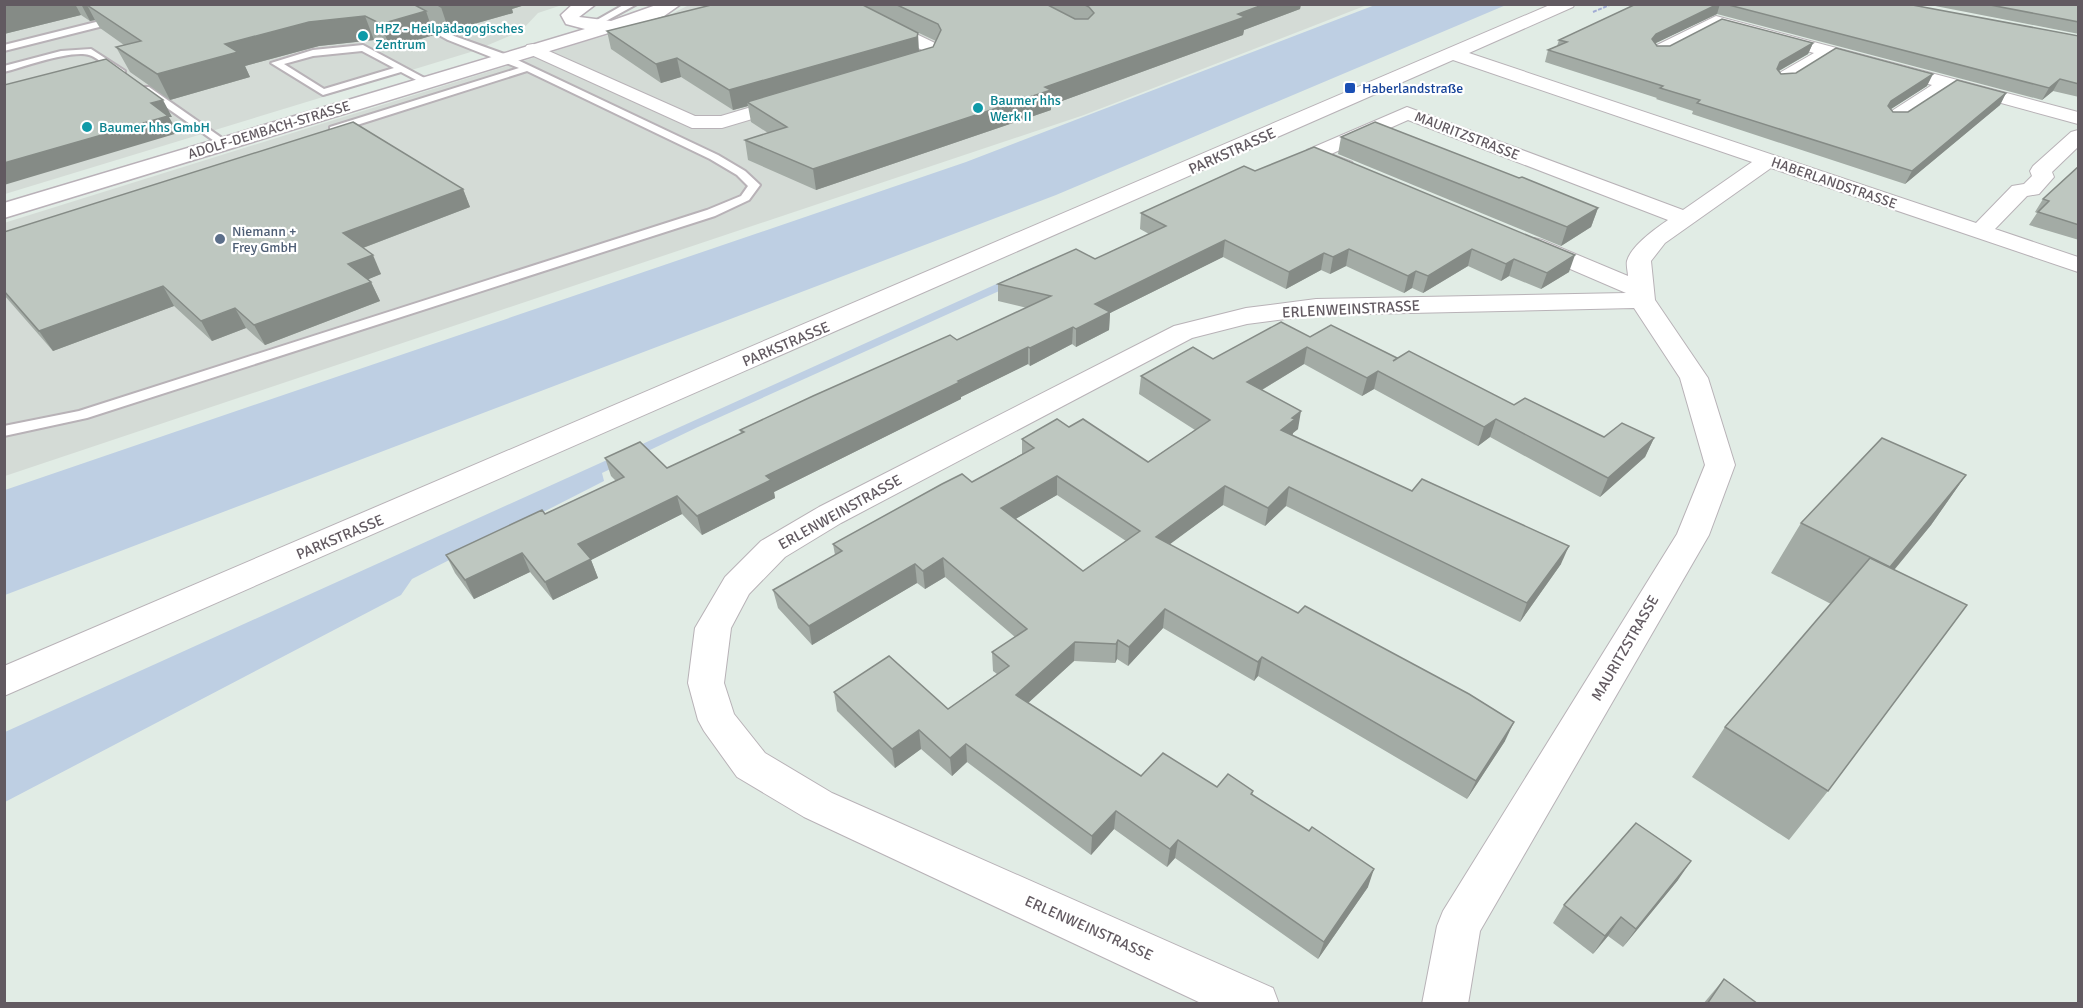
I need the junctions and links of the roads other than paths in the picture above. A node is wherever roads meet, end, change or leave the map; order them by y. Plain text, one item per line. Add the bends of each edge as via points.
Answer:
1 (386, 4) edge
2 (588, 4) edge
3 (633, 4) edge
4 (673, 4) edge
5 (840, 4) edge
6 (1567, 4) edge
7 (125, 18) edge
8 (585, 24) junction
9 (613, 26) junction
10 (552, 43) junction
11 (4, 48) edge
12 (532, 49) junction
13 (1659, 51) edge
14 (1828, 51) junction
15 (1453, 54) junction
16 (504, 57) junction
17 (528, 68) junction
18 (4, 69) edge
19 (402, 69) junction
20 (882, 74) edge
21 (129, 78) edge
22 (1783, 79) edge
23 (425, 81) junction
24 (1947, 83) junction
25 (139, 84) edge
26 (813, 94) edge
27 (1894, 118) edge
28 (2079, 118) edge
29 (323, 133) edge
30 (2079, 136) edge
31 (224, 143) junction
32 (2069, 157) edge
33 (1768, 161) junction
34 (1369, 177) edge
35 (4, 210) edge
36 (1684, 218) junction
37 (1980, 232) junction
38 (1510, 236) edge
39 (2079, 265) edge
40 (1641, 295) junction
41 (4, 431) edge
42 (4, 682) edge
43 (1256, 1004) edge
44 (1445, 1004) edge

1 - 16 lane via 451,38
2 - 8 main road via 570,15 572,20
3 - 8 lane
4 - 9 main road, ADOLF-DEMBACH-STRASSE
5 - 20 street via 931,48 928,60
6 - 15 street, PARKSTRASSE
7 - 11 lane
8 - 9 main road, ADOLF-DEMBACH-STRASSE
8 - 10 main road, ADOLF-DEMBACH-STRASSE
9 - 10 main road, ADOLF-DEMBACH-STRASSE
10 - 12 main road, ADOLF-DEMBACH-STRASSE
12 - 16 main road, ADOLF-DEMBACH-STRASSE
12 - 26 street via 692,122 722,122
13 - 14 street via 1716,21
14 - 22 street
14 - 24 street
15 - 33 street, HABERLANDSTRASSE
15 - 42 street, PARKSTRASSE
16 - 17 lane
16 - 23 main road, ADOLF-DEMBACH-STRASSE
17 - 29 lane
17 - 41 lane via 714,157 741,172 754,185 745,198 711,213 82,415
18 - 21 lane via 61,54 91,51
19 - 19 lane via 363,48 313,53 276,63 323,92
19 - 23 lane
23 - 31 main road, ADOLF-DEMBACH-STRASSE
24 - 27 street
24 - 28 street
25 - 31 lane
30 - 32 street
31 - 35 main road, ADOLF-DEMBACH-STRASSE
32 - 37 street via 2041,171 2043,177 2031,189 2020,191
33 - 36 street
33 - 37 street, HABERLANDSTRASSE
34 - 36 street, MAURITZSTRASSE via 1314,154 1407,112
36 - 40 street via 1657,238 1639,261
37 - 39 street, HABERLANDSTRASSE
38 - 40 street
40 - 43 street, ERLENWEINSTRASSE via 1316,308 1246,316 1183,332 830,515 773,549 737,586 722,611 713,628 706,683 717,720 751,765 818,805
40 - 44 street, MAURITZSTRASSE via 1694,378 1720,465 1693,535 1459,926

